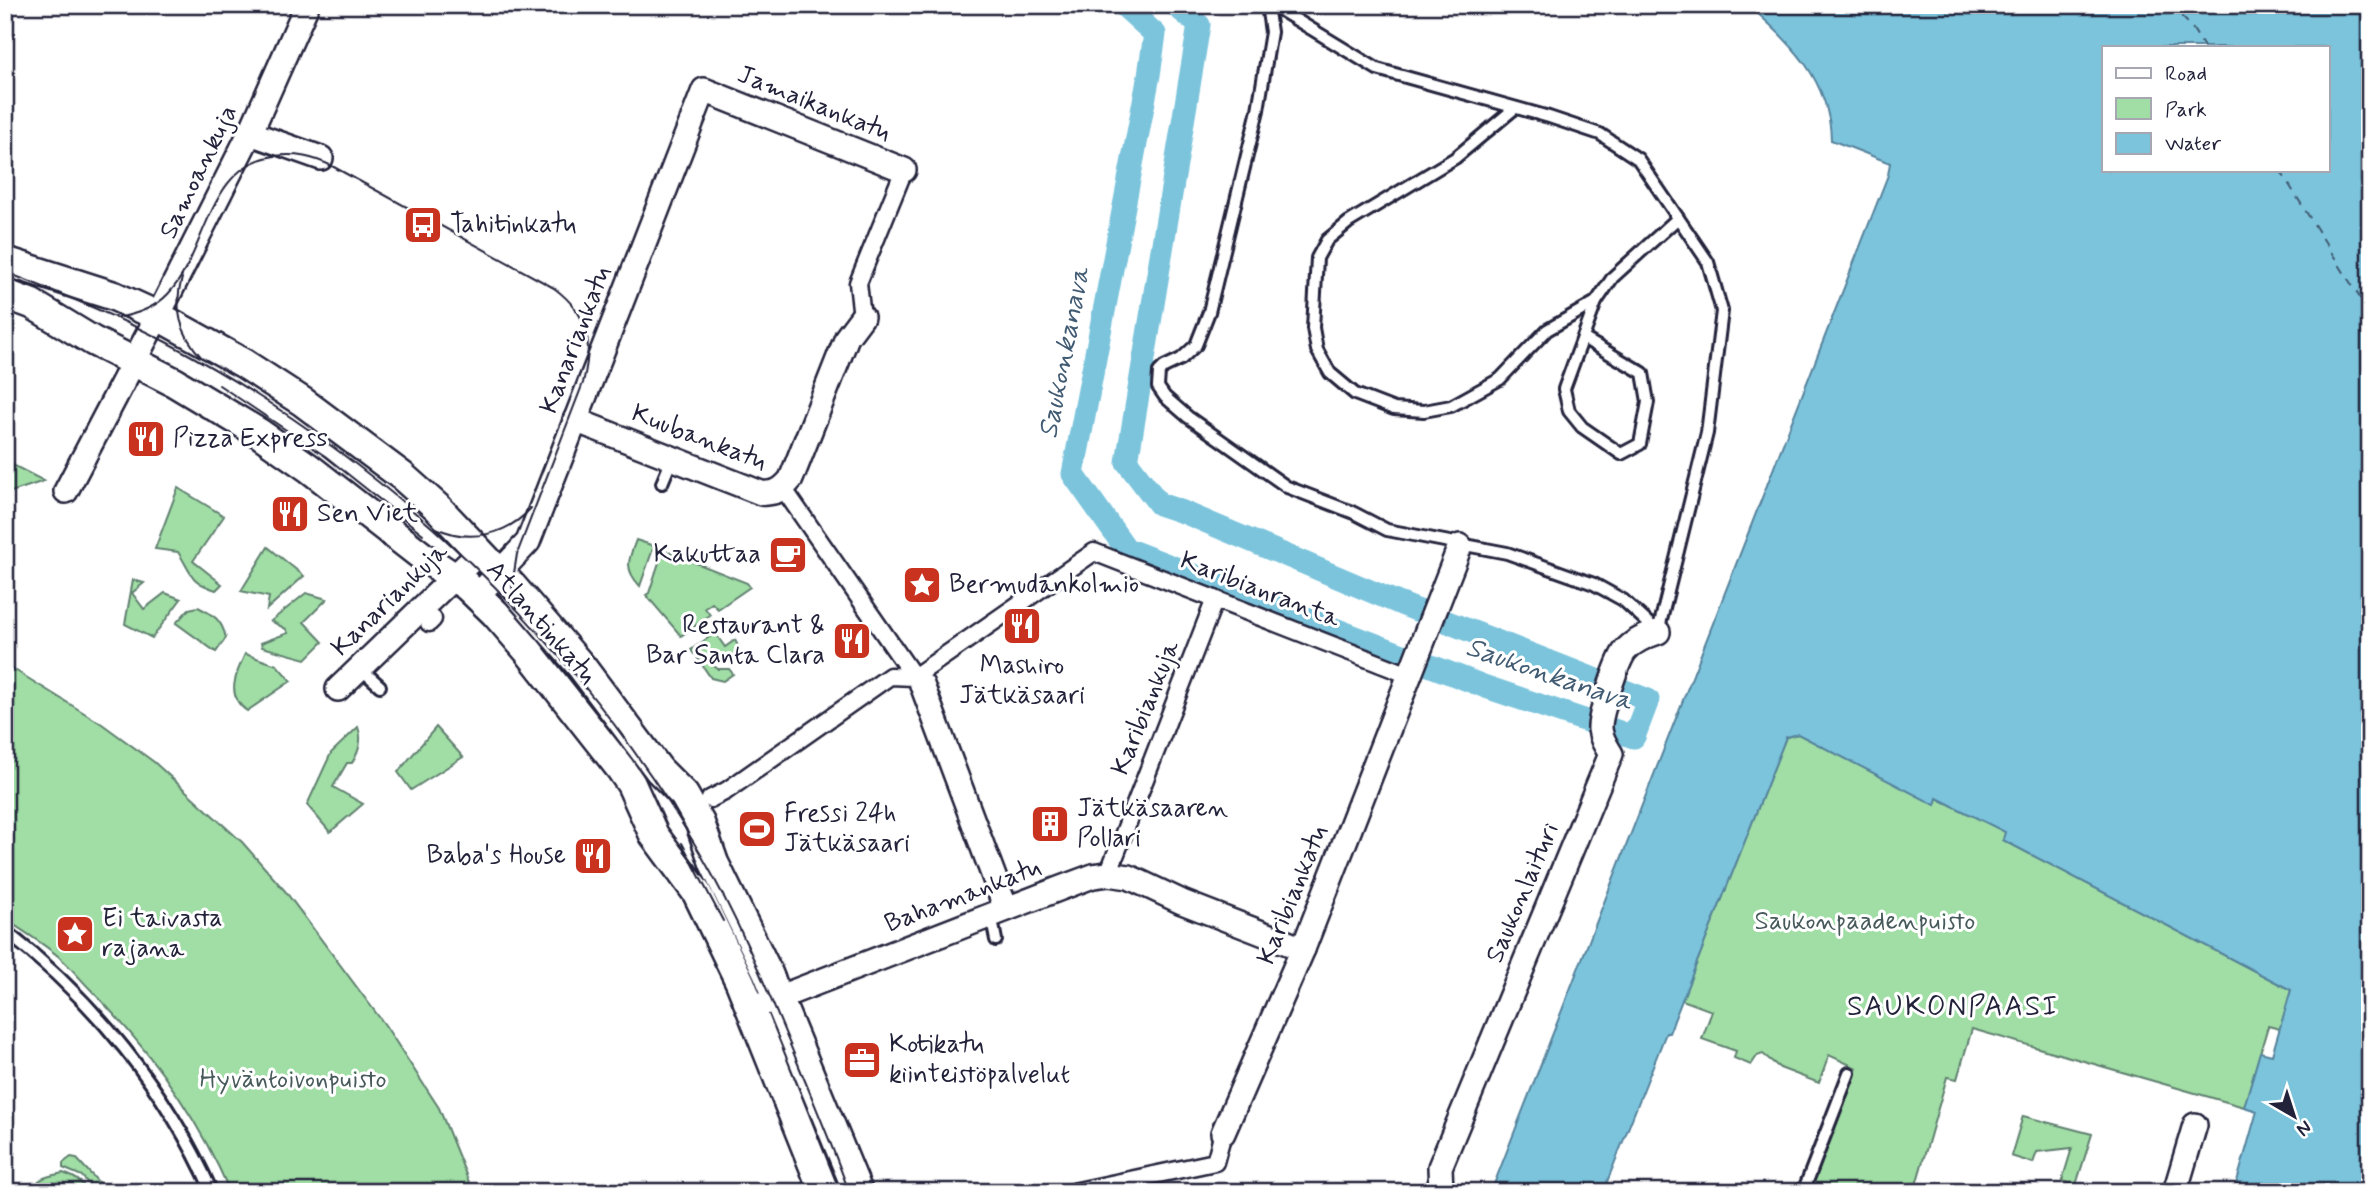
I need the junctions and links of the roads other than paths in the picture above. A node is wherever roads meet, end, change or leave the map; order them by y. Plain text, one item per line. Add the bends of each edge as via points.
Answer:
1 (307, 5) edge
2 (1270, 5) edge
3 (704, 90) joint
4 (1515, 108) junction
5 (250, 133) junction
6 (320, 159) dead end
7 (904, 170) joint
8 (1678, 218) junction
9 (5, 261) edge
10 (5, 294) edge
11 (1596, 302) junction
12 (158, 316) junction
13 (862, 317) joint
14 (1583, 338) junction
15 (134, 361) junction
16 (575, 421) junction
17 (672, 458) junction
18 (662, 483) dead end
19 (783, 488) junction
20 (66, 491) dead end
21 (1460, 546) junction
22 (490, 562) junction
23 (454, 577) junction
24 (478, 595) junction
25 (1215, 599) junction
26 (1658, 632) junction
27 (360, 668) junction
28 (1409, 672) junction
29 (918, 681) junction
30 (380, 686) dead end
31 (338, 689) dead end
32 (710, 799) dead end
33 (1108, 874) junction
34 (999, 912) junction
35 (5, 932) edge
36 (996, 940) dead end
37 (1303, 949) junction
38 (763, 1004) junction
39 (1849, 1073) dead end
40 (2195, 1125) dead end
41 (1223, 1133) joint
42 (212, 1192) edge
43 (824, 1192) edge
44 (858, 1192) edge
45 (1073, 1192) edge
46 (1441, 1192) edge
47 (1803, 1192) edge
48 (2175, 1192) edge

1 - 5 street, Samoankuja
2 - 4 lane via 1377,69
2 - 21 lane via 1271,32 1258,110 1209,312 1196,345 1159,372 1158,387 1188,417 1287,487 1387,530
3 - 7 street, Jamaikankatu
3 - 16 street, Kanariankatu
4 - 8 lane via 1600,134 1638,159
4 - 11 lane via 1455,158 1326,240 1317,258 1312,328 1317,350 1330,373 1355,394 1394,409 1424,411 1451,406 1500,379 1547,330
5 - 6 street
5 - 12 street, Samoankuja
7 - 13 street via 858,284
8 - 11 lane via 1613,276
8 - 26 lane via 1707,262 1722,311 1707,433
9 - 12 street, Atlantinkatu via 89,287
10 - 15 street, Atlantinkatu via 32,304
11 - 14 lane
12 - 15 street, Samoankuja
12 - 22 street, Atlantinkatu via 231,355 319,414 402,476
13 - 19 street, Kuubankatu via 815,401 791,479
14 - 14 lane via 1564,388 1569,411 1582,427 1621,454 1630,451 1640,444 1648,402 1643,373
15 - 20 street, Samoankuja
15 - 23 street, Atlantinkatu via 259,433
16 - 17 street, Kuubankatu
16 - 22 street, Kanariankatu via 528,542
17 - 18 lane
17 - 19 street, Kuubankatu via 761,493 773,494
19 - 29 street
21 - 26 lane via 1507,553 1594,584 1623,600
21 - 28 street, Karibiankatu
22 - 23 street, Kanariankuja
22 - 24 street, Kanariankatu
22 - 38 street, Atlantinkatu via 684,795 701,823
23 - 24 street, Atlantinkatu
23 - 27 street, Kanariankuja
24 - 38 street, Atlantinkatu via 631,784 654,835 697,893 740,982
25 - 28 street, Karibianranta
25 - 29 street, Karibianranta via 1094,552
25 - 33 street, Karibiankuja
26 - 46 street, Saukonlaituri via 1642,637 1625,651 1618,668 1600,728 1611,754 1440,1167
27 - 30 lane
27 - 31 street, Kanariankuja
28 - 37 street, Karibiankatu
29 - 32 street via 890,676
29 - 34 street
33 - 34 street, Bahamankatu
33 - 37 street, Bahamankatu via 1129,877
34 - 36 lane
34 - 38 street, Bahamankatu
35 - 42 lane via 43,960 139,1067 185,1137
37 - 41 street, Karibiankatu
38 - 43 street, Atlantinkatu
38 - 44 street, Atlantinkatu
39 - 47 lane
40 - 48 street
41 - 45 street via 1216,1162

